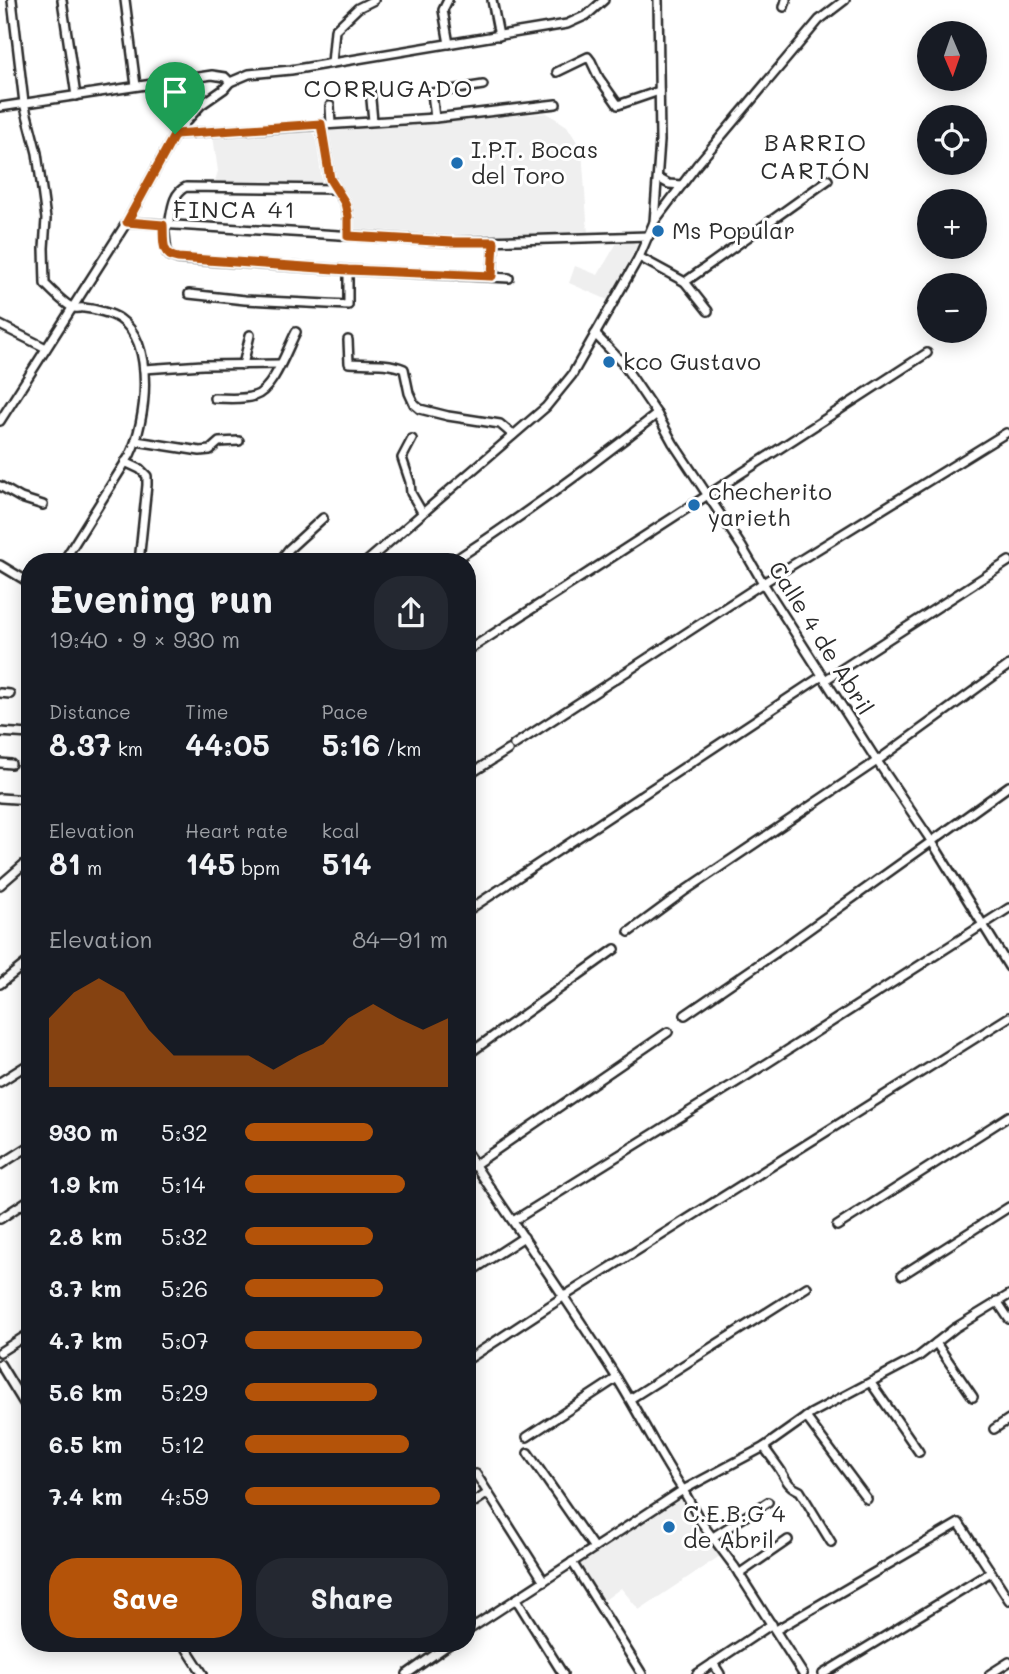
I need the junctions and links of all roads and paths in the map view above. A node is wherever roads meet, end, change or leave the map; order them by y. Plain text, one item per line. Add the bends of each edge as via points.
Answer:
1 (12, 0) edge
2 (62, 0) edge
3 (125, 0) edge
4 (374, 0) edge
5 (448, 0) edge
6 (492, 0) edge
7 (604, 0) edge
8 (658, 0) edge
9 (845, 0) edge
10 (499, 36) junction
11 (449, 44) junction
12 (332, 63) junction
13 (557, 72) dead end
14 (230, 82) junction
15 (482, 85) dead end
16 (136, 86) junction
17 (370, 89) dead end
18 (659, 91) junction
19 (76, 96) junction
20 (24, 103) junction
21 (556, 104) dead end
22 (330, 106) dead end
23 (0, 107) edge
24 (435, 118) junction
25 (373, 121) junction
26 (321, 124) junction
27 (331, 124) junction
28 (175, 134) junction
29 (658, 178) junction
30 (828, 180) dead end
31 (682, 185) junction
32 (335, 189) junction
33 (127, 222) junction
34 (654, 222) junction
35 (166, 225) junction
36 (348, 236) junction
37 (649, 236) junction
38 (494, 242) junction
39 (639, 257) junction
40 (348, 270) junction
41 (492, 276) junction
42 (509, 278) dead end
43 (685, 282) junction
44 (189, 294) dead end
45 (72, 308) junction
46 (708, 311) dead end
47 (0, 325) edge
48 (296, 332) dead end
49 (595, 334) junction
50 (250, 335) dead end
51 (348, 340) dead end
52 (46, 348) junction
53 (927, 353) dead end
54 (280, 364) junction
55 (243, 365) junction
56 (144, 369) junction
57 (214, 398) dead end
58 (657, 414) junction
59 (0, 421) edge
60 (1006, 433) dead end
61 (513, 435) junction
62 (412, 439) dead end
63 (136, 441) junction
64 (239, 441) dead end
65 (125, 462) junction
66 (0, 486) edge
67 (708, 496) junction
68 (43, 505) dead end
69 (422, 512) junction
70 (323, 518) dead end
71 (69, 553) edge
72 (140, 553) edge
73 (286, 553) edge
74 (376, 553) edge
75 (466, 553) edge
76 (1009, 561) edge
77 (0, 565) edge
78 (21, 578) edge
79 (764, 583) junction
80 (476, 645) edge
81 (1009, 665) edge
82 (824, 678) junction
83 (0, 693) edge
84 (10, 694) dead end
85 (0, 732) edge
86 (21, 733) edge
87 (877, 761) junction
88 (0, 763) edge
89 (11, 764) dead end
90 (476, 770) edge
91 (1009, 786) edge
92 (0, 798) edge
93 (21, 799) edge
94 (932, 842) junction
95 (21, 867) edge
96 (0, 885) edge
97 (476, 905) edge
98 (1009, 908) edge
99 (982, 925) junction
100 (629, 932) dead end
101 (615, 949) dead end
102 (21, 967) edge
103 (1009, 967) edge
104 (0, 984) edge
105 (685, 1014) dead end
106 (1009, 1017) edge
107 (668, 1032) dead end
108 (476, 1049) edge
109 (21, 1069) edge
110 (0, 1082) edge
111 (1009, 1116) edge
112 (21, 1152) edge
113 (476, 1164) edge
114 (0, 1165) edge
115 (476, 1166) edge
116 (21, 1205) edge
117 (1009, 1207) edge
118 (0, 1219) edge
119 (513, 1221) junction
120 (837, 1226) dead end
121 (524, 1237) junction
122 (476, 1268) edge
123 (902, 1275) dead end
124 (807, 1287) dead end
125 (1009, 1295) edge
126 (563, 1297) junction
127 (997, 1301) junction
128 (1009, 1319) edge
129 (21, 1339) edge
130 (936, 1343) junction
131 (0, 1352) edge
132 (476, 1354) edge
133 (0, 1364) edge
134 (617, 1378) junction
135 (871, 1383) junction
136 (973, 1397) dead end
137 (21, 1398) edge
138 (629, 1399) junction
139 (806, 1417) junction
140 (1009, 1419) edge
141 (995, 1429) dead end
142 (527, 1437) dead end
143 (764, 1447) junction
144 (919, 1452) dead end
145 (528, 1453) dead end
146 (476, 1474) dead end
147 (683, 1490) junction
148 (488, 1493) junction
149 (867, 1499) dead end
150 (476, 1501) edge
151 (768, 1502) dead end
152 (713, 1537) junction
153 (788, 1540) dead end
154 (831, 1542) dead end
155 (594, 1548) junction
156 (572, 1562) junction
157 (991, 1572) junction
158 (739, 1574) junction
159 (544, 1581) junction
160 (516, 1599) junction
161 (1009, 1600) edge
162 (476, 1626) edge
163 (774, 1627) junction
164 (189, 1652) edge
165 (438, 1652) edge
166 (1009, 1662) edge
167 (713, 1663) junction
168 (203, 1674) edge
169 (407, 1674) edge
170 (563, 1674) edge
171 (642, 1674) edge
172 (697, 1674) edge
173 (720, 1674) edge
174 (803, 1674) edge
175 (823, 1674) edge
176 (990, 1674) edge

1 - 20 street
2 - 19 street
3 - 16 street
4 - 12 street via 335,30
5 - 11 street via 443,10
6 - 10 street
7 - 10 street via 567,24
8 - 18 street
9 - 31 street via 819,20
10 - 11 street
11 - 12 street
12 - 14 street via 249,74
13 - 18 street via 588,57 618,105
14 - 16 street via 212,75
14 - 28 street
15 - 24 street via 432,93
16 - 19 street
17 - 25 street
18 - 29 street
19 - 20 street
20 - 23 street
20 - 45 street via 46,219 45,284
21 - 24 street
22 - 27 street
24 - 25 street
25 - 27 street
26 - 27 street
26 - 28 street
26 - 32 street
28 - 33 street
29 - 31 street
29 - 34 street
30 - 43 street
31 - 34 street
32 - 35 street via 186,187 176,196
32 - 36 street via 345,203
33 - 35 street
33 - 45 street
34 - 37 street
35 - 36 street
35 - 40 street via 165,248 174,258
36 - 38 street
37 - 38 street
37 - 39 street
38 - 41 street
39 - 43 street
39 - 49 street
40 - 41 street
40 - 44 street via 348,305
41 - 42 street
43 - 46 street
45 - 52 street
45 - 56 street via 120,319 139,344
47 - 52 street
48 - 54 street
49 - 58 street, Calle 4 de Abril via 621,361
49 - 61 street via 560,390
50 - 55 street
51 - 61 street via 349,363 401,366 409,393 420,409 500,424
52 - 59 street
53 - 67 street
54 - 55 street
54 - 57 street via 263,393
55 - 56 street
56 - 63 street
58 - 67 street, Calle 4 de Abril
58 - 75 street
60 - 79 street
61 - 69 street
62 - 69 street via 402,458 411,493
63 - 64 street via 200,451 219,442
63 - 65 street
65 - 71 street
65 - 72 street via 147,475
66 - 68 street
67 - 79 street, Calle 4 de Abril
67 - 80 street
69 - 74 street
70 - 73 street
76 - 82 street
77 - 78 street
79 - 82 street, Calle 4 de Abril
79 - 90 street
81 - 87 street
82 - 87 street, Calle 4 de Abril
82 - 97 street
83 - 84 street
85 - 86 street
87 - 94 street, Calle 4 de Abril
87 - 100 street
88 - 89 street
91 - 94 street
92 - 93 street
94 - 99 street, Calle 4 de Abril
94 - 105 street
95 - 96 street
98 - 99 street
99 - 103 street, Calle 4 de Abril
99 - 119 street
101 - 108 street
102 - 104 street
106 - 126 street
107 - 113 street
109 - 110 street
111 - 120 street
112 - 114 street
115 - 119 street
116 - 118 street
117 - 123 street
119 - 121 street
121 - 122 street
121 - 126 street
124 - 138 street
125 - 127 street
126 - 132 street
126 - 134 street
127 - 128 street
127 - 130 street
129 - 131 street
130 - 135 street
130 - 136 street
133 - 137 street
134 - 138 street
134 - 142 street
135 - 139 street
135 - 144 street
138 - 147 street
139 - 143 street
139 - 149 street
140 - 141 street
143 - 147 street
143 - 154 street via 784,1479 800,1491
145 - 155 street
146 - 148 street
147 - 152 street
147 - 155 street
148 - 150 street
148 - 159 street
151 - 152 street
152 - 158 street
153 - 158 street
155 - 156 street
156 - 159 street
156 - 171 street
157 - 161 street
157 - 163 street via 959,1523
157 - 175 street
158 - 163 street
159 - 160 street
160 - 162 street
160 - 170 street
163 - 167 street
163 - 174 street
164 - 168 street
165 - 169 street
166 - 176 street
167 - 172 street
167 - 173 street

